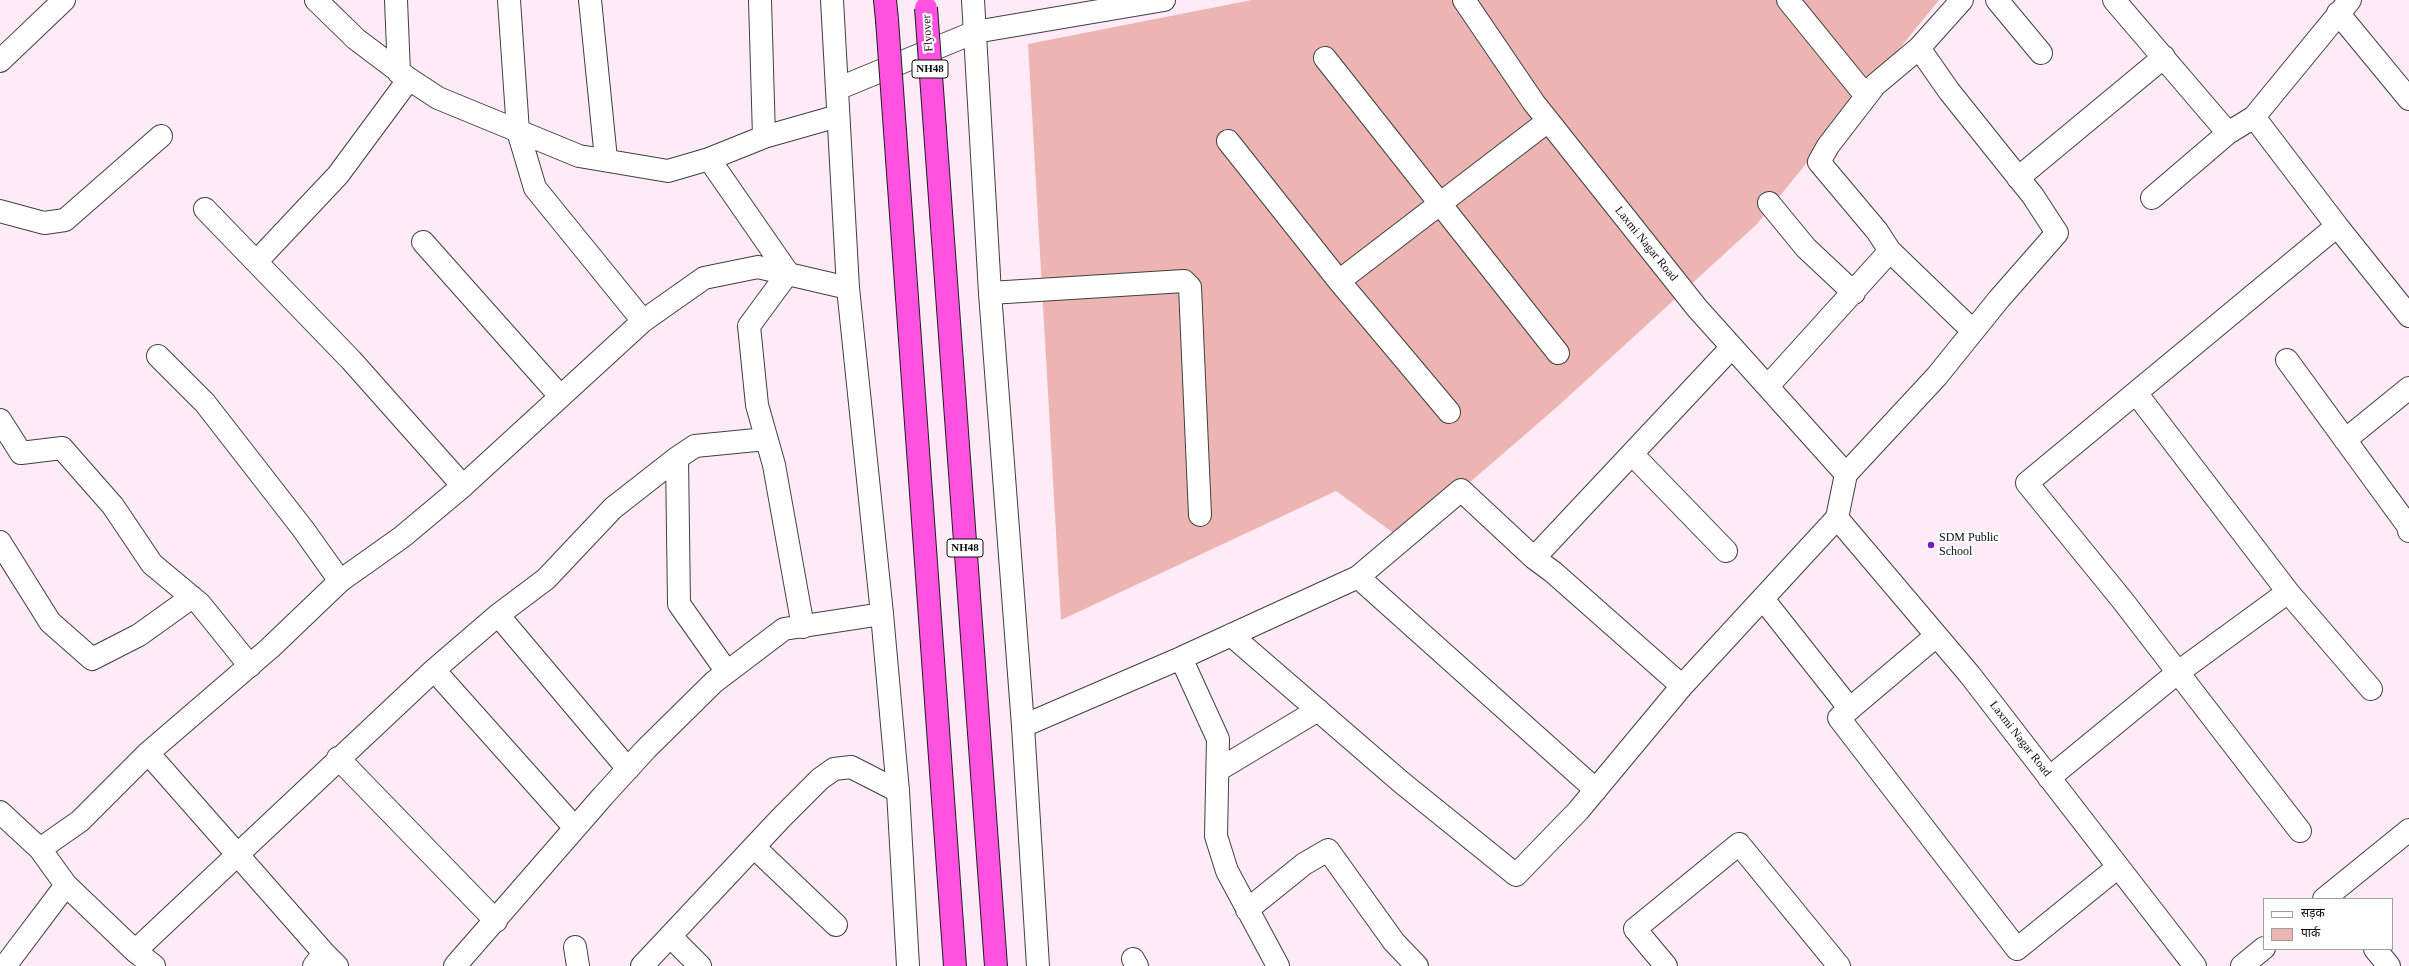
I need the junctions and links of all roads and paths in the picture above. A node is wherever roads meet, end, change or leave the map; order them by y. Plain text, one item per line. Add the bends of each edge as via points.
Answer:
1 (64, 0) edge
2 (316, 0) edge
3 (396, 0) edge
4 (509, 0) edge
5 (590, 0) edge
6 (760, 0) edge
7 (832, 0) edge
8 (973, 0) edge
9 (1164, 0) edge
10 (1464, 0) edge
11 (1788, 0) edge
12 (1997, 0) edge
13 (2114, 0) edge
14 (1955, 2) edge
15 (926, 4) edge
16 (2344, 6) edge
17 (886, 10) edge
18 (975, 32) junction
19 (1919, 48) junction
20 (2041, 53) dead end
21 (2164, 57) junction
22 (1325, 58) dead end
23 (0, 61) edge
24 (404, 76) junction
25 (837, 89) junction
26 (1866, 96) junction
27 (2409, 99) edge
28 (838, 116) junction
29 (2254, 117) junction
30 (1548, 121) junction
31 (518, 131) junction
32 (2228, 133) junction
33 (161, 136) dead end
34 (764, 137) junction
35 (1228, 141) dead end
36 (606, 159) junction
37 (709, 159) junction
38 (2018, 178) junction
39 (2152, 198) dead end
40 (1769, 202) dead end
41 (1440, 204) junction
42 (205, 209) dead end
43 (0, 211) edge
44 (2337, 226) junction
45 (423, 242) dead end
46 (1890, 251) junction
47 (257, 261) junction
48 (788, 273) junction
49 (1339, 281) junction
50 (848, 288) junction
51 (990, 293) junction
52 (1854, 293) junction
53 (2409, 316) edge
54 (643, 321) junction
55 (1973, 331) junction
56 (1732, 347) junction
57 (1558, 353) dead end
58 (158, 356) dead end
59 (2287, 360) dead end
60 (1768, 386) junction
61 (2409, 388) edge
62 (2136, 393) junction
63 (560, 396) junction
64 (1449, 412) dead end
65 (0, 420) edge
66 (766, 439) junction
67 (2345, 440) junction
68 (1633, 455) junction
69 (677, 458) junction
70 (1846, 474) junction
71 (463, 486) junction
72 (1200, 515) dead end
73 (1837, 518) junction
74 (2409, 531) edge
75 (0, 542) edge
76 (1726, 551) dead end
77 (1534, 558) junction
78 (1358, 577) junction
79 (340, 581) junction
80 (2288, 592) junction
81 (192, 597) junction
82 (1762, 599) junction
83 (882, 614) junction
84 (498, 615) junction
85 (804, 627) junction
86 (1231, 635) junction
87 (1936, 636) junction
88 (1181, 658) junction
89 (250, 666) junction
90 (434, 670) junction
91 (727, 672) junction
92 (2177, 672) junction
93 (1682, 686) junction
94 (2371, 689) dead end
95 (1850, 709) junction
96 (1318, 710) junction
97 (1023, 726) junction
98 (148, 753) junction
99 (338, 758) junction
100 (628, 769) junction
101 (1218, 770) junction
102 (2049, 778) junction
103 (1596, 790) junction
104 (898, 791) junction
105 (0, 812) edge
106 (575, 828) junction
107 (2409, 830) edge
108 (2300, 831) dead end
109 (754, 847) junction
110 (40, 849) junction
111 (238, 856) junction
112 (2118, 867) junction
113 (66, 885) junction
114 (2329, 897) edge
115 (1247, 910) junction
116 (496, 921) junction
117 (836, 925) dead end
118 (670, 936) junction
119 (2263, 949) edge
120 (2376, 950) edge
121 (135, 952) junction
122 (325, 962) edge
123 (5, 966) edge
124 (154, 966) edge
125 (455, 966) edge
126 (642, 966) edge
127 (700, 966) edge
128 (908, 966) edge
129 (955, 966) edge
130 (996, 966) edge
131 (1038, 966) edge
132 (1278, 966) edge
133 (1416, 966) edge
134 (1666, 966) edge
135 (1839, 966) edge
136 (2195, 966) edge
137 (2242, 966) edge
138 (2389, 966) edge

1 - 23 street
2 - 24 street via 356,39
3 - 24 street
4 - 31 street
5 - 36 street
6 - 34 street
7 - 25 street
8 - 18 street
9 - 18 street
10 - 30 street, Laxmi Nagar Road
11 - 26 street
12 - 20 street
13 - 21 street
14 - 19 street
15 - 130 highway, Flyover / NH48, bridge
16 - 27 street
16 - 29 street
17 - 129 highway, bridge
18 - 25 street
18 - 51 street
19 - 26 street via 1875,85
19 - 38 street via 1949,91
21 - 32 street
21 - 38 street
22 - 41 street
24 - 31 street via 438,98
24 - 47 street via 338,175
25 - 28 street
26 - 46 street via 1818,162 1877,231
28 - 34 street
28 - 50 street
29 - 32 street
29 - 44 street
30 - 41 street
30 - 56 street, Laxmi Nagar Road via 1697,308
31 - 36 street via 579,156
31 - 54 street via 535,188
32 - 39 street
33 - 43 street via 65,220 44,223
34 - 37 street
35 - 49 street
36 - 37 street via 668,171
37 - 48 street
38 - 55 street via 2057,233
40 - 52 street via 1806,248
41 - 49 street
41 - 57 street
42 - 47 street
44 - 53 street
44 - 62 street
45 - 63 street
46 - 52 street
46 - 55 street
47 - 71 street via 351,360
48 - 50 street
48 - 54 street via 758,267 704,278
48 - 66 street via 749,326 757,405
49 - 64 street
50 - 83 street
51 - 72 street via 1184,281 1190,287
51 - 97 street
52 - 60 street
54 - 63 street
55 - 70 street via 1937,376
56 - 60 street, Laxmi Nagar Road
56 - 68 street
58 - 79 street via 205,403
59 - 67 street
60 - 70 street, Laxmi Nagar Road
61 - 67 street
62 - 80 street
62 - 92 street via 2027,484 2123,601
63 - 71 street
65 - 81 street via 21,453 62,448 113,506 152,564
66 - 69 street via 695,446
66 - 85 street via 774,465
67 - 74 street via 2408,526
68 - 76 street
68 - 77 street
69 - 84 street via 613,508 546,579
69 - 91 street via 679,604
70 - 73 street
71 - 79 street via 402,537
73 - 82 street
73 - 87 street, Laxmi Nagar Road
75 - 81 street via 50,622 92,659 139,635
77 - 78 street via 1461,490
77 - 93 street
78 - 86 street
78 - 103 street
79 - 89 street
80 - 92 street
80 - 94 street
81 - 89 street
82 - 93 street
82 - 95 street
83 - 85 street
83 - 104 street
84 - 90 street
84 - 100 street
85 - 91 street via 784,630
86 - 88 street
86 - 96 street
87 - 95 street
87 - 102 street, Laxmi Nagar Road
88 - 97 street
88 - 101 street via 1218,739
89 - 98 street
90 - 99 street
90 - 106 street
91 - 100 street
92 - 102 street
92 - 108 street
93 - 103 street
95 - 112 street via 1839,718 2016,948
96 - 101 street
96 - 103 street via 1401,782 1516,875
97 - 131 street
98 - 110 street via 80,821
98 - 111 street
99 - 111 street
99 - 116 street
100 - 106 street
101 - 115 street via 1216,836 1227,871
102 - 112 street, Laxmi Nagar Road
104 - 109 street via 851,767 834,769 820,779
104 - 128 street
105 - 110 street
106 - 116 street
107 - 114 street
109 - 117 street
109 - 118 street
110 - 113 street
111 - 121 street
111 - 122 street
112 - 136 street, Laxmi Nagar Road
113 - 121 street
113 - 123 street
115 - 132 street
115 - 133 street via 1304,864 1328,850 1394,942
116 - 125 street
118 - 126 street
118 - 127 street
119 - 137 street
120 - 138 street
121 - 124 street
134 - 135 street via 1636,929 1740,844

